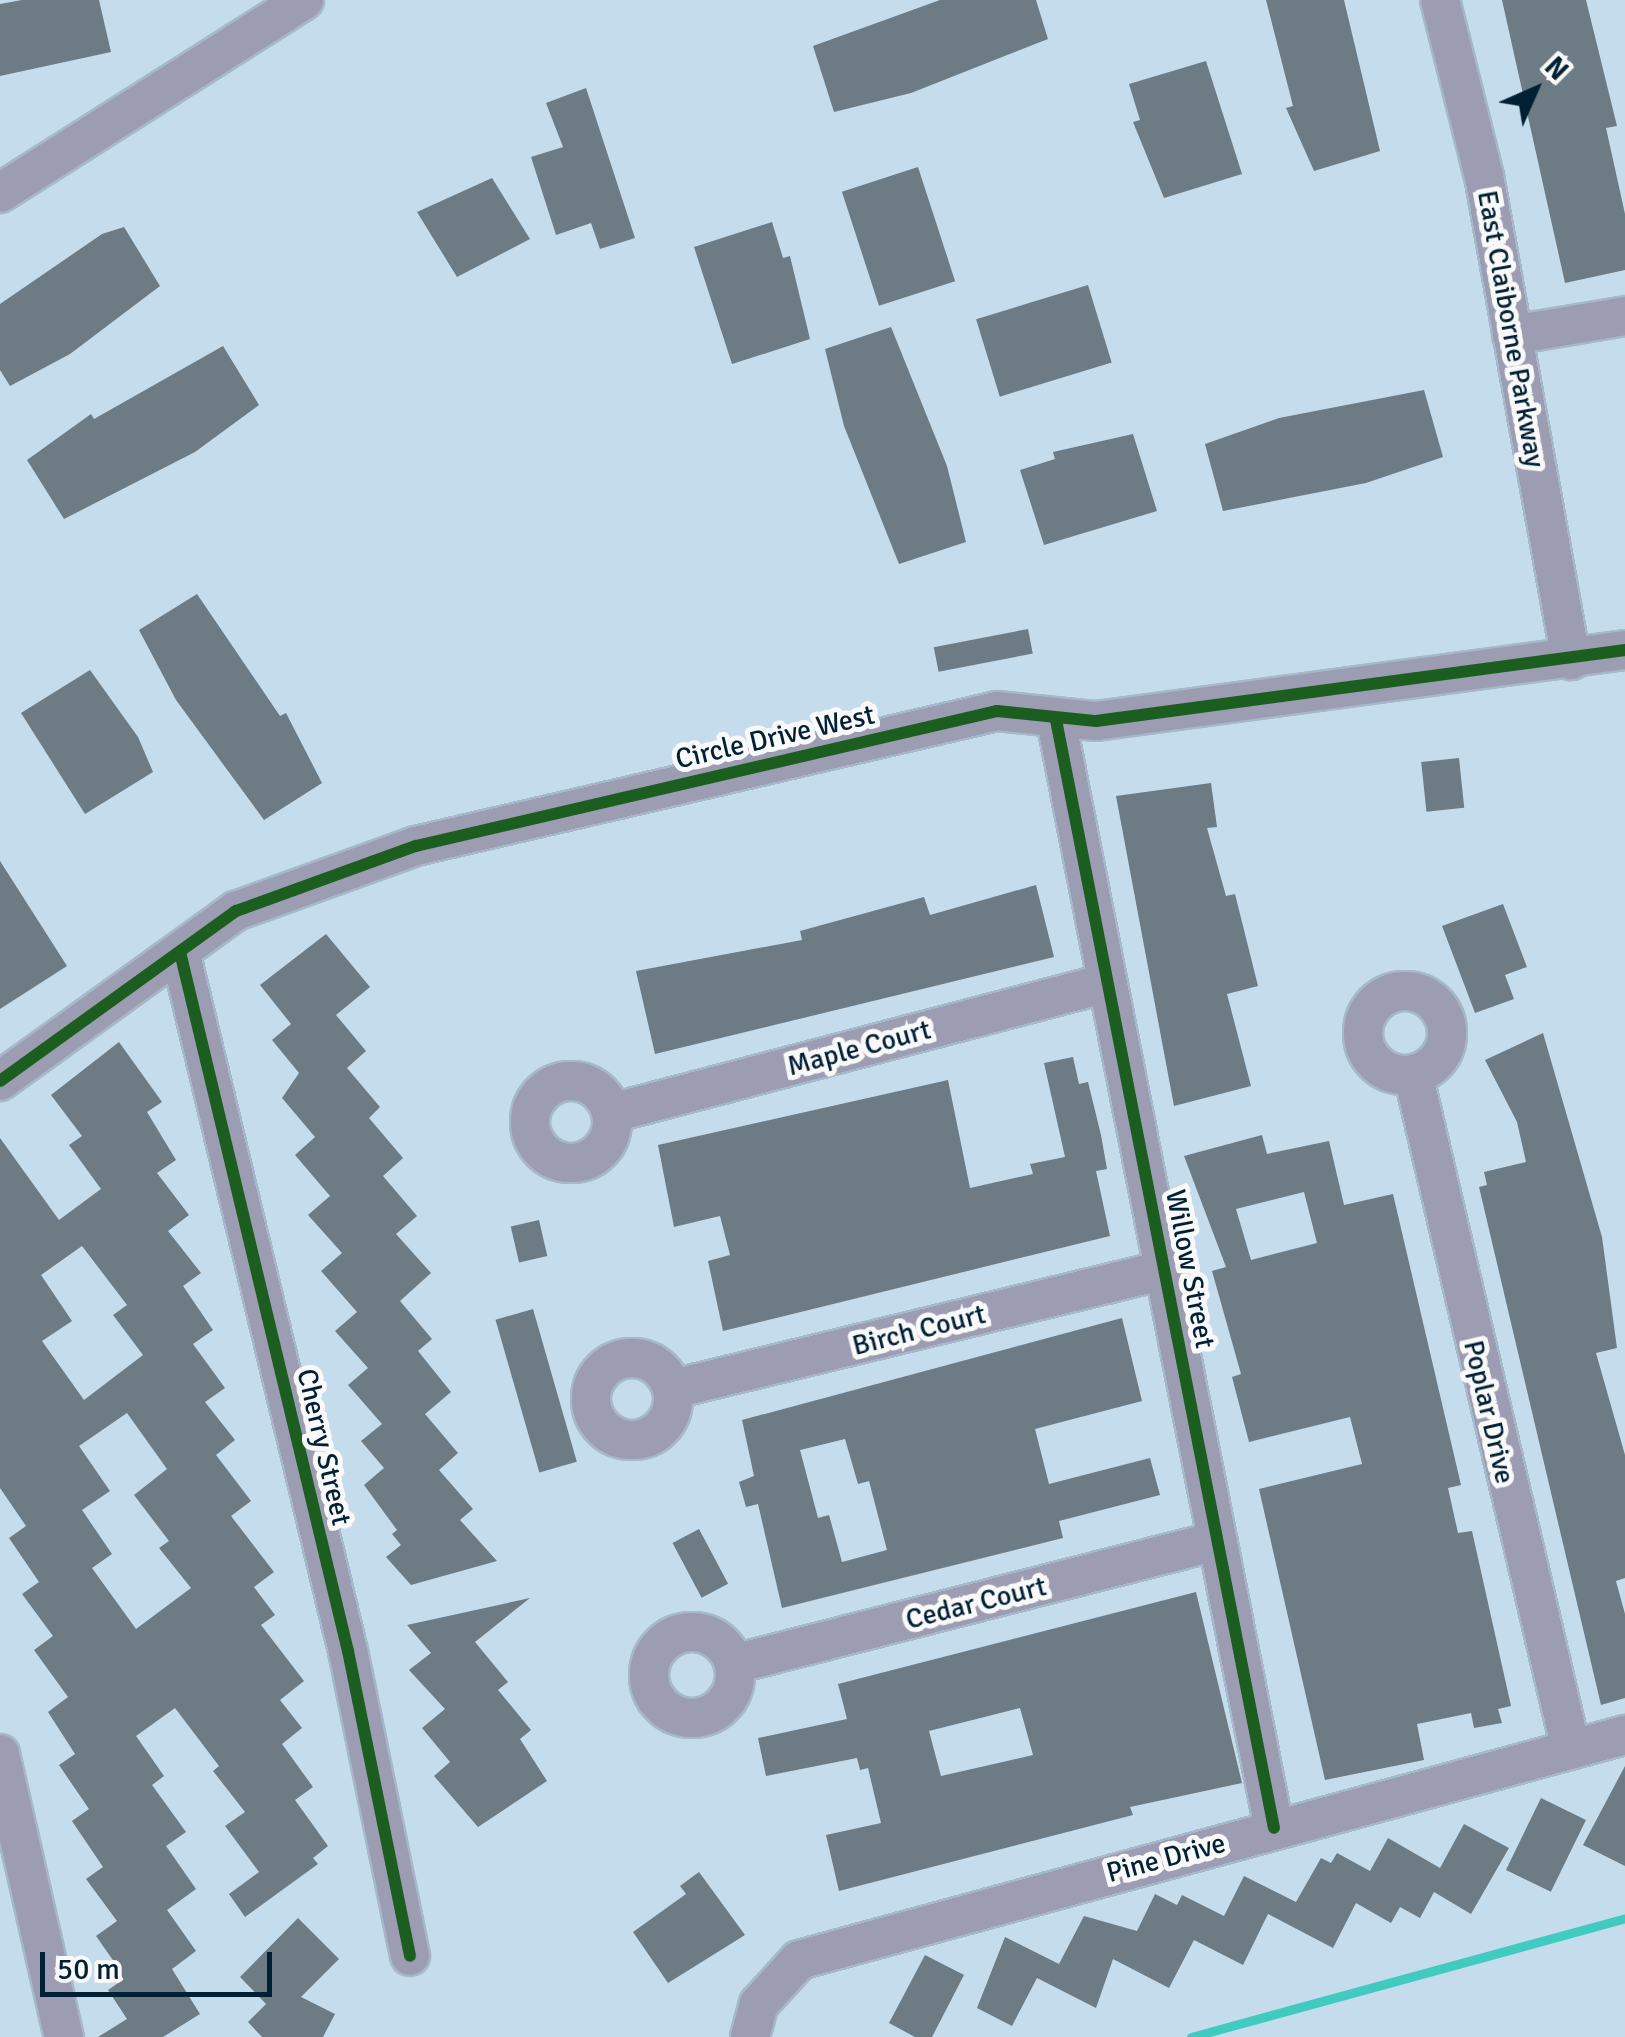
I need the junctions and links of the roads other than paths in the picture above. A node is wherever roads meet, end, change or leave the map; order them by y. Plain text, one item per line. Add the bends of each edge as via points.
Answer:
1 (304, 0) edge
2 (1440, 0) edge
3 (0, 193) edge
4 (1625, 316) edge
5 (1512, 335) junction
6 (1625, 650) edge
7 (1570, 660) junction
8 (1056, 720) junction
9 (180, 952) junction
10 (1107, 983) junction
11 (1413, 1074) dead end
12 (0, 1081) edge
13 (612, 1114) dead end
14 (1164, 1270) junction
15 (673, 1389) dead end
16 (1218, 1541) junction
17 (734, 1664) dead end
18 (1625, 1734) edge
19 (1571, 1749) junction
20 (0, 1754) edge
21 (1274, 1828) junction
22 (410, 1956) dead end
23 (64, 2037) edge
24 (750, 2037) edge

1 - 3 street
2 - 5 street, East Claiborne Parkway
4 - 5 street
5 - 7 street, East Claiborne Parkway
6 - 7 street, Circle Drive West
7 - 8 street, Circle Drive West via 1096,721
8 - 9 street, Circle Drive West via 1031,710 997,711 416,846 236,911
8 - 10 street, Willow Street
9 - 12 street, Circle Drive West
9 - 22 street, Cherry Street via 348,1651
10 - 13 street, Maple Court
10 - 14 street, Willow Street
11 - 19 street, Poplar Drive
14 - 15 street, Birch Court
14 - 16 street, Willow Street
16 - 17 street, Cedar Court
16 - 21 street, Willow Street
18 - 19 street, Pine Drive
19 - 21 street, Pine Drive
20 - 23 street
21 - 24 street, Pine Drive via 799,1960 759,2004

